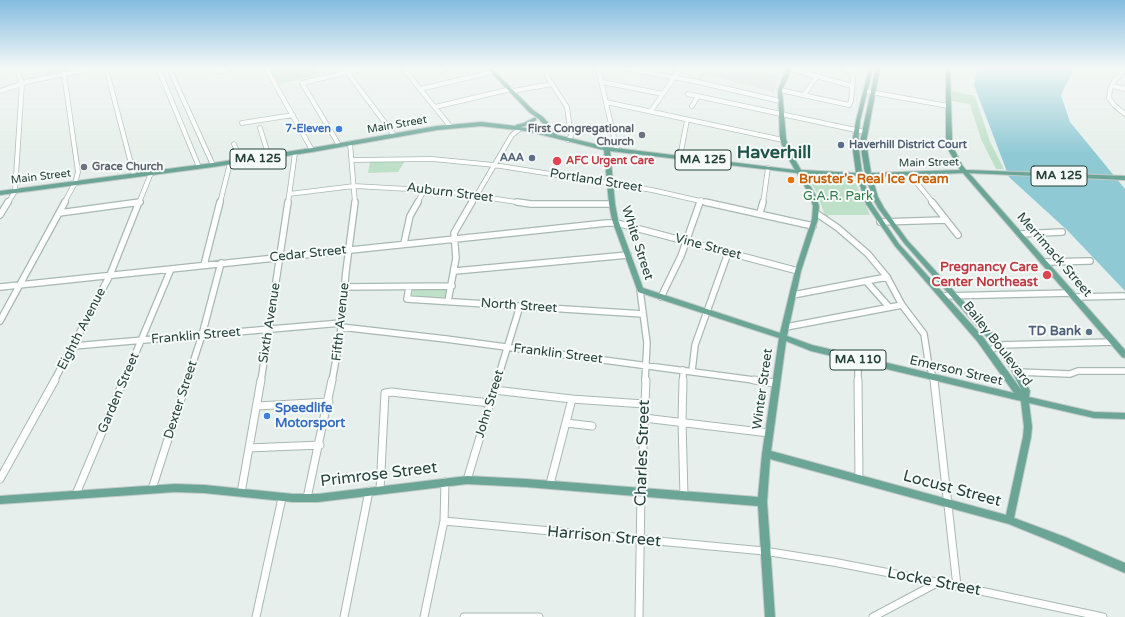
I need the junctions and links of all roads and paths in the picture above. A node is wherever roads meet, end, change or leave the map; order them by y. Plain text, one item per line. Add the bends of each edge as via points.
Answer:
1 (698, 96) edge
2 (20, 97) edge
3 (67, 97) edge
4 (114, 97) edge
5 (171, 97) edge
6 (182, 97) edge
7 (283, 97) edge
8 (310, 97) edge
9 (366, 97) edge
10 (426, 97) edge
11 (481, 97) edge
12 (518, 97) edge
13 (560, 97) edge
14 (605, 97) edge
15 (661, 97) edge
16 (702, 97) edge
17 (761, 97) edge
18 (780, 97) edge
19 (812, 97) edge
20 (851, 97) edge
21 (864, 97) edge
22 (871, 97) edge
23 (898, 97) edge
24 (948, 97) edge
25 (1111, 97) edge
26 (780, 101) junction
27 (606, 102) junction
28 (692, 106) dead end
29 (948, 106) junction
30 (435, 107) junction
31 (531, 110) junction
32 (650, 111) junction
33 (780, 112) junction
34 (1124, 113) edge
35 (293, 115) junction
36 (534, 119) junction
37 (192, 120) junction
38 (687, 120) junction
39 (543, 121) junction
40 (182, 122) junction
41 (242, 123) dead end
42 (450, 126) junction
43 (515, 127) junction
44 (260, 128) dead end
45 (521, 128) junction
46 (532, 130) junction
47 (857, 130) junction
48 (539, 132) junction
49 (570, 132) junction
50 (865, 132) junction
51 (394, 135) junction
52 (555, 136) junction
53 (562, 138) junction
54 (568, 140) junction
55 (783, 140) junction
56 (234, 144) dead end
57 (350, 144) junction
58 (339, 145) junction
59 (607, 149) junction
60 (312, 150) junction
61 (617, 150) junction
62 (295, 153) junction
63 (269, 157) junction
64 (680, 157) junction
65 (352, 160) junction
66 (241, 161) junction
67 (230, 163) junction
68 (212, 165) junction
69 (494, 165) junction
70 (200, 167) junction
71 (768, 168) junction
72 (800, 172) junction
73 (965, 172) junction
74 (151, 173) junction
75 (859, 174) junction
76 (134, 175) junction
77 (868, 175) junction
78 (913, 178) junction
79 (1125, 178) edge
80 (609, 182) junction
81 (75, 183) junction
82 (354, 186) junction
83 (425, 189) junction
84 (15, 191) junction
85 (0, 193) edge
86 (289, 194) junction
87 (476, 196) junction
88 (701, 200) junction
89 (140, 202) junction
90 (612, 204) junction
91 (59, 213) junction
92 (760, 213) junction
93 (816, 214) junction
94 (0, 215) edge
95 (946, 220) junction
96 (891, 221) junction
97 (880, 222) junction
98 (617, 223) junction
99 (813, 226) junction
100 (1062, 232) dead end
101 (1020, 234) junction
102 (958, 235) dead end
103 (454, 238) junction
104 (686, 242) junction
105 (404, 244) junction
106 (349, 250) junction
107 (728, 253) junction
108 (628, 255) junction
109 (280, 257) junction
110 (1090, 261) dead end
111 (1044, 262) junction
112 (221, 263) junction
113 (204, 265) junction
114 (171, 269) junction
115 (455, 271) junction
116 (798, 271) junction
117 (110, 275) junction
118 (887, 277) junction
119 (866, 281) junction
120 (20, 285) junction
121 (452, 286) junction
122 (0, 287) edge
123 (344, 287) junction
124 (409, 287) junction
125 (640, 290) junction
126 (793, 295) junction
127 (953, 295) junction
128 (1073, 295) junction
129 (943, 296) junction
130 (1123, 296) dead end
131 (661, 298) junction
132 (448, 301) junction
133 (902, 305) junction
134 (520, 306) junction
135 (888, 307) junction
136 (707, 312) junction
137 (643, 314) junction
138 (0, 321) edge
139 (341, 325) junction
140 (786, 326) junction
141 (269, 329) junction
142 (202, 335) junction
143 (783, 338) junction
144 (141, 341) junction
145 (1114, 342) junction
146 (998, 344) junction
147 (74, 346) junction
148 (508, 347) junction
149 (990, 352) junction
150 (1125, 355) edge
151 (858, 360) junction
152 (646, 365) junction
153 (684, 370) junction
154 (692, 371) junction
155 (1125, 371) edge
156 (1017, 372) junction
157 (934, 378) junction
158 (776, 383) junction
159 (494, 390) junction
160 (572, 399) junction
161 (1025, 400) junction
162 (329, 402) junction
163 (490, 403) junction
164 (644, 404) junction
165 (257, 406) junction
166 (1125, 416) edge
167 (644, 418) junction
168 (682, 422) junction
169 (566, 423) junction
170 (592, 426) dead end
171 (769, 433) junction
172 (320, 445) junction
173 (249, 448) junction
174 (766, 454) junction
175 (0, 479) edge
176 (859, 479) junction
177 (467, 480) junction
178 (445, 482) junction
179 (550, 484) junction
180 (152, 489) junction
181 (380, 490) junction
182 (369, 491) junction
183 (641, 492) junction
184 (240, 493) junction
185 (76, 494) junction
186 (684, 496) junction
187 (282, 498) junction
188 (307, 498) junction
189 (0, 500) edge
190 (762, 502) junction
191 (948, 503) junction
192 (1008, 520) junction
193 (444, 521) junction
194 (640, 539) junction
195 (764, 551) junction
196 (1125, 568) edge
197 (937, 582) junction
198 (957, 586) junction
199 (256, 617) edge
200 (344, 617) edge
201 (424, 617) edge
202 (464, 617) edge
203 (539, 617) edge
204 (639, 617) edge
205 (770, 617) edge
206 (873, 617) edge
207 (1103, 617) edge

1 - 28 street
2 - 84 street
3 - 81 street via 78,172
4 - 76 street
5 - 40 street
6 - 37 street
7 - 35 street
8 - 58 street
9 - 51 street
10 - 30 street
11 - 30 street
12 - 31 main road
13 - 49 street via 567,107
14 - 27 street
15 - 32 street
16 - 33 street
17 - 26 street
18 - 26 main road, Winter Street
19 - 20 street via 849,105
21 - 47 main road, Bailey Boulevard
22 - 50 main road, Bailey Boulevard
23 - 29 street
24 - 29 main road, Merrimack Street
25 - 34 street via 1111,102
26 - 33 main road, Winter Street
27 - 32 street
27 - 61 street
29 - 73 main road, Merrimack Street via 951,147
30 - 42 street
31 - 36 main road
31 - 39 main road
32 - 38 street
33 - 47 street via 787,116
33 - 55 main road, Winter Street
35 - 41 street
35 - 60 street
36 - 43 main road
36 - 46 main road
37 - 40 street
37 - 68 street
38 - 55 street
38 - 64 street
39 - 48 main road
39 - 52 main road
40 - 70 street
42 - 43 main road, Main Street / MA 125 via 484,124
42 - 51 main road, Main Street / MA 125
43 - 45 main road, Main Street / MA 125
44 - 63 street
45 - 46 main road, Main Street / MA 125
45 - 69 street via 512,135
46 - 48 main road, Main Street
47 - 50 street
47 - 75 main road, Bailey Boulevard via 855,143
48 - 52 main road, Main Street
49 - 53 street
49 - 54 street
50 - 77 main road, Bailey Boulevard via 863,142
51 - 57 main road, Main Street / MA 125
52 - 53 main road, Main Street
53 - 54 main road, Main Street
54 - 59 main road, Main Street
55 - 72 main road, Winter Street
56 - 66 street
57 - 58 main road, Main Street / MA 125
57 - 65 street, Fifth Avenue
58 - 60 main road, Main Street / MA 125
59 - 61 main road, Main Street / MA 125
59 - 80 main road, White Street
60 - 62 main road, Main Street / MA 125
61 - 64 main road, Main Street / MA 125
62 - 63 main road, Main Street / MA 125
62 - 86 street, Sixth Avenue
63 - 66 main road, Main Street / MA 125
64 - 71 main road, Main Street / MA 125
65 - 69 street, Portland Street via 432,159
65 - 82 street, Fifth Avenue
66 - 67 main road, Main Street / MA 125
67 - 68 main road, Main Street / MA 125
67 - 113 street
68 - 70 main road, Main Street / MA 125
69 - 80 street, Portland Street
69 - 87 street
70 - 74 main road, Main Street / MA 125
71 - 72 main road, Main Street / MA 125
71 - 92 street
72 - 75 main road, Main Street
72 - 93 main road, Winter Street via 814,199
73 - 77 main road, Main Street / MA 125
73 - 78 main road, Main Street / MA 125
73 - 79 main road, MA 125
73 - 101 main road, Merrimack Street
74 - 76 main road, Main Street / MA 125
74 - 89 street, Eighth Avenue
75 - 77 main road, Main Street
75 - 97 main road, Bailey Boulevard via 869,204
76 - 81 main road, Main Street / MA 125
77 - 78 main road, Main Street / MA 125 via 878,178
77 - 96 main road, Bailey Boulevard via 875,197
78 - 95 street
80 - 88 street, Portland Street
80 - 90 main road, White Street
81 - 84 main road, Main Street / MA 125
81 - 91 street
82 - 83 street, Auburn Street
82 - 86 street, Auburn Street
82 - 106 street, Fifth Avenue via 354,218
83 - 87 street, Auburn Street
83 - 105 street via 410,216
84 - 85 main road, Main Street / MA 125
84 - 94 street
86 - 109 street, Sixth Avenue
87 - 90 street, Auburn Street via 536,204
87 - 103 street via 454,233
88 - 92 street, Portland Street
88 - 104 street
89 - 91 street
89 - 117 street, Eighth Avenue
90 - 98 main road, White Street
91 - 120 street
92 - 99 street, Portland Street
93 - 99 main road, Winter Street
93 - 118 street via 853,240
95 - 96 street
95 - 102 street
96 - 97 street
96 - 127 main road, Bailey Boulevard
97 - 129 main road, Bailey Boulevard
98 - 103 street, Cedar Street
98 - 104 street, Vine Street
98 - 108 main road, White Street
99 - 116 main road, Winter Street
100 - 101 street
101 - 111 main road, Merrimack Street
103 - 105 street, Cedar Street
103 - 115 street
104 - 107 street, Vine Street
104 - 131 street
105 - 106 street, Cedar Street
106 - 109 street, Cedar Street
106 - 123 street, Fifth Avenue
107 - 116 street, Vine Street
107 - 136 street
108 - 115 street
108 - 125 main road, White Street
109 - 112 street, Cedar Street
109 - 141 street, Sixth Avenue
110 - 111 street
111 - 128 main road, Merrimack Street
112 - 113 street, Cedar Street
112 - 142 street, Dexter Street
113 - 114 street, Cedar Street
114 - 117 street, Cedar Street
114 - 144 street, Garden Street
115 - 121 street
116 - 126 main road, Winter Street
117 - 120 street, Cedar Street
117 - 147 street, Eighth Avenue
118 - 119 street
118 - 133 street
119 - 126 street
119 - 135 street
120 - 122 street, Cedar Street
120 - 138 street
121 - 124 street
121 - 132 street
123 - 124 street
123 - 139 street, Fifth Avenue
124 - 132 street, North Street via 407,299
125 - 131 main road, White Street / MA 110
125 - 137 street, Charles Street
126 - 140 main road, Winter Street
127 - 128 street
127 - 129 street
127 - 146 main road, Bailey Boulevard
128 - 130 street
128 - 145 main road, Merrimack Street
129 - 149 main road, Bailey Boulevard
131 - 136 main road, White Street / MA 110
132 - 134 street, North Street
133 - 135 street
133 - 157 street via 924,334
134 - 137 street, North Street
134 - 148 street, John Street
135 - 140 street
136 - 143 main road, White Street / MA 110 via 773,332
136 - 154 street via 693,351
137 - 152 street, Charles Street via 647,343
139 - 141 street, Franklin Street
139 - 148 street, Franklin Street
139 - 162 street, Fifth Avenue
140 - 143 main road, Winter Street
141 - 142 street, Franklin Street
141 - 165 street, Sixth Avenue
142 - 144 street, Franklin Street
142 - 180 street, Dexter Street
143 - 151 main road, Emerson Street / MA 110
143 - 158 main road, Winter Street
144 - 147 street, Franklin Street
144 - 185 street, Garden Street
145 - 146 street
145 - 150 main road, Merrimack Street
146 - 149 street
146 - 156 main road, Bailey Boulevard
147 - 175 street, Eighth Avenue
148 - 152 street, Franklin Street
148 - 159 street, John Street
149 - 161 main road, Bailey Boulevard
151 - 157 main road, Emerson Street / MA 110
151 - 176 street
152 - 153 street, Franklin Street
152 - 164 street, Charles Street
153 - 154 street, Franklin Street
153 - 168 street
154 - 158 street, Franklin Street
155 - 156 street via 1070,374
156 - 161 main road, Bailey Boulevard via 1026,391
157 - 161 main road, Emerson Street / MA 110
157 - 191 street
158 - 171 main road, Winter Street
159 - 160 street
159 - 163 street, John Street
160 - 164 street
160 - 169 street
161 - 166 main road, Emerson Street / MA 110 via 1094,415
161 - 192 main road via 1027,437
162 - 165 street
162 - 172 street, Fifth Avenue
163 - 177 street, John Street
163 - 181 street via 386,392 383,398
164 - 167 street, Charles Street
165 - 173 street, Sixth Avenue
167 - 168 street
167 - 183 street, Charles Street
168 - 171 street
168 - 186 street
169 - 170 street
169 - 179 street
171 - 174 main road, Winter Street
172 - 173 street
172 - 188 street, Fifth Avenue
173 - 184 street, Sixth Avenue
174 - 176 main road, Locust Street
174 - 190 main road, Winter Street
176 - 191 main road, Locust Street
177 - 178 main road, Primrose Street
177 - 179 main road, Primrose Street
178 - 181 main road, Primrose Street
178 - 193 street
179 - 183 main road, Primrose Street
180 - 184 main road, Primrose Street via 188,488
180 - 185 main road, Primrose Street
181 - 182 main road, Primrose Street
182 - 188 main road, Primrose Street
182 - 200 street
183 - 186 main road, Primrose Street
183 - 194 street, Charles Street
184 - 187 main road, Primrose Street
185 - 189 main road, Primrose Street
186 - 190 main road, Primrose Street
187 - 188 main road, Primrose Street
187 - 199 street
190 - 195 main road, Winter Street
191 - 192 main road, Locust Street
191 - 198 street
192 - 196 main road, Locust Street
193 - 194 street, Harrison Street
193 - 201 street
194 - 195 street, Harrison Street
194 - 204 street, Charles Street
195 - 197 street, Locke Street
195 - 205 main road, Winter Street
197 - 198 street, Locke Street
197 - 206 street
198 - 207 street, Locke Street
202 - 203 street

